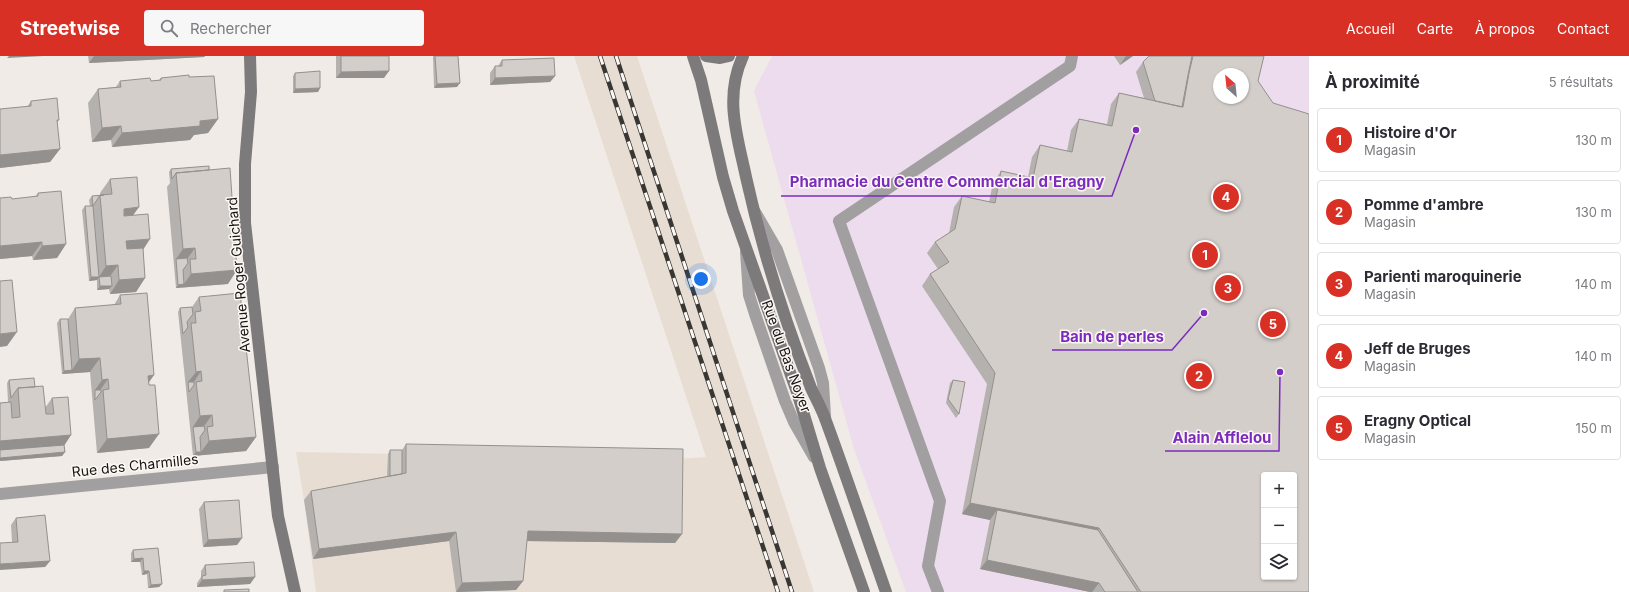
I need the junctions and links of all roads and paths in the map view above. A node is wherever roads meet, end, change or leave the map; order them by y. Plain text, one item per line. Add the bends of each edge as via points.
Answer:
1 (250, 56) edge
2 (693, 56) edge
3 (706, 56) edge
4 (729, 56) edge
5 (742, 56) edge
6 (1072, 56) edge
7 (273, 467) junction
8 (0, 494) edge
9 (296, 592) edge
10 (864, 592) edge
11 (886, 592) edge
12 (938, 592) edge

1 - 7 street, Avenue Roger Guichard via 251,92 244,164 246,224
2 - 10 street, Rue du Bas Noyer via 705,94 723,177 745,249 798,395 820,468
3 - 4 street
5 - 11 street, Rue du Bas Noyer via 733,82 733,107 738,143 764,254
6 - 12 street via 1070,66 839,221 940,501 928,566
7 - 8 street, Rue des Charmilles
7 - 9 street, Avenue Roger Guichard via 278,516

